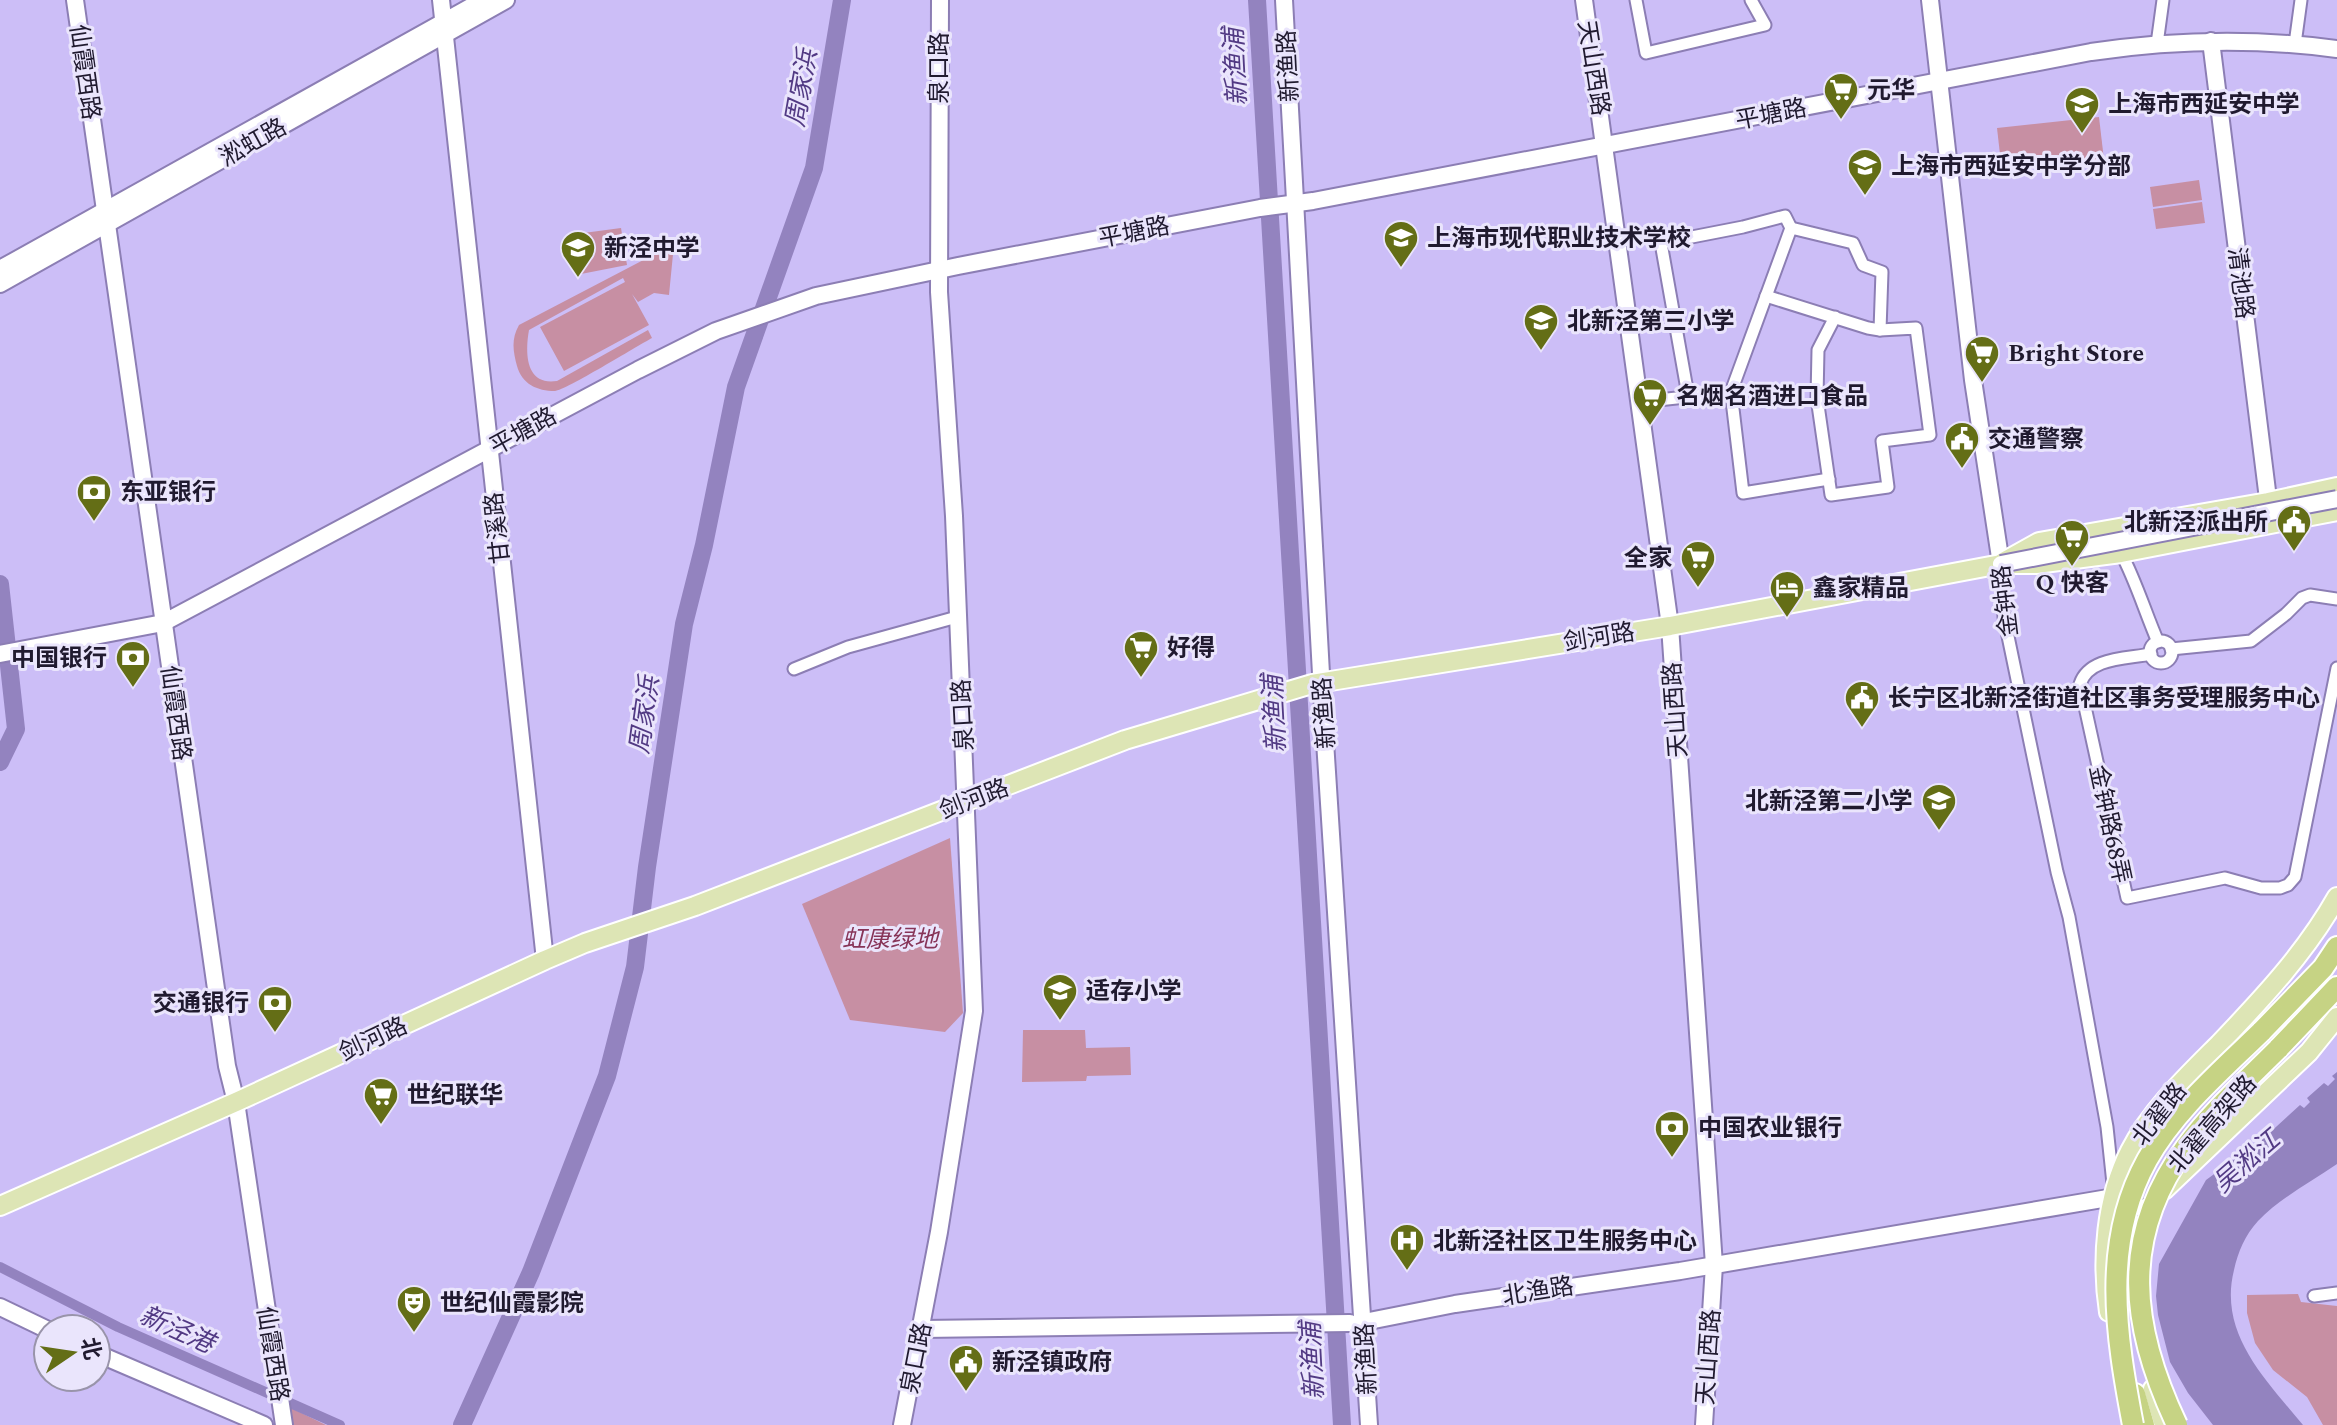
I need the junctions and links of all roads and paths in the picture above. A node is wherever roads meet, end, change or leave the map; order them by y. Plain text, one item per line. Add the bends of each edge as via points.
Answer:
1 (75, 0) edge
2 (441, 0) edge
3 (483, 0) edge
4 (506, 0) edge
5 (940, 0) edge
6 (1284, 0) edge
7 (1584, 0) edge
8 (1636, 0) edge
9 (1751, 0) edge
10 (1930, 0) edge
11 (2163, 0) edge
12 (2301, 0) edge
13 (444, 29) junction
14 (2296, 39) junction
15 (2211, 41) junction
16 (2157, 44) junction
17 (2337, 49) edge
18 (1939, 82) junction
19 (1606, 145) junction
20 (1289, 204) junction
21 (105, 217) junction
22 (1791, 228) junction
23 (11, 268) edge
24 (939, 271) junction
25 (0, 284) edge
26 (1766, 296) junction
27 (1835, 317) junction
28 (1880, 330) junction
29 (1731, 392) junction
30 (1688, 395) junction
31 (1640, 402) junction
32 (488, 450) junction
33 (1829, 479) junction
34 (2337, 487) edge
35 (2337, 499) edge
36 (2268, 502) junction
37 (2337, 511) edge
38 (2271, 524) junction
39 (2121, 553) junction
40 (2001, 564) junction
41 (2337, 599) edge
42 (957, 617) junction
43 (163, 623) junction
44 (1670, 626) junction
45 (2158, 642) junction
46 (2171, 649) junction
47 (0, 654) edge
48 (2151, 654) junction
49 (2337, 668) edge
50 (794, 669) dead end
51 (1322, 683) junction
52 (967, 802) junction
53 (2337, 897) edge
54 (2337, 947) edge
55 (545, 960) junction
56 (2337, 987) edge
57 (2337, 1017) edge
58 (236, 1102) junction
59 (2114, 1197) junction
60 (0, 1206) edge
61 (2147, 1210) junction
62 (1714, 1265) junction
63 (2337, 1293) edge
64 (2314, 1296) dead end
65 (0, 1307) edge
66 (32, 1322) edge
67 (1357, 1322) junction
68 (922, 1329) junction
69 (2119, 1336) junction
70 (112, 1360) edge
71 (264, 1425) edge
72 (284, 1425) edge
73 (902, 1425) edge
74 (1369, 1425) edge
75 (1704, 1425) edge
76 (2133, 1425) edge
77 (2141, 1425) edge
78 (2164, 1425) edge
79 (2177, 1425) edge

1 - 21 street, 仙霞西路
2 - 13 street, 甘溪路
3 - 13 street, 淞虹路
4 - 13 street, 淞虹路
5 - 24 street, 泉口路
6 - 20 street, 新渔路
7 - 19 street, 天山西路
8 - 9 street via 1646,53 1765,25
10 - 18 street, 金钟路
11 - 16 street
12 - 14 street
13 - 21 street, 淞虹路
13 - 32 street, 甘溪路
14 - 15 street, 平塘路
14 - 17 street, 平塘路
15 - 16 street, 平塘路
15 - 36 street, 清池路
16 - 18 street, 平塘路
18 - 19 street, 平塘路
18 - 40 street, 金钟路 via 1973,380
19 - 20 street, 平塘路
19 - 31 street, 天山西路
20 - 24 street, 平塘路
20 - 51 street, 新渔路
21 - 23 street, 淞虹路
21 - 43 street, 仙霞西路
22 - 26 street
22 - 28 street via 1853,243 1863,265 1882,272
22 - 30 street via 1785,216 1661,243
23 - 25 street, 淞虹路
24 - 32 street, 平塘路 via 816,296 716,331
24 - 42 street, 泉口路
26 - 27 street
26 - 29 street
27 - 28 street
27 - 33 street via 1818,350 1817,398
28 - 33 street via 1916,328 1930,435 1882,441 1888,487 1831,495
29 - 30 street
29 - 33 street via 1743,493
30 - 31 street
31 - 44 street, 天山西路
32 - 43 street, 平塘路
32 - 55 street, 甘溪路
34 - 36 main road, 剑河路
35 - 40 street, bridge
36 - 38 street, 清池路
36 - 40 main road, 剑河路 via 2039,542
37 - 38 main road, 剑河路
38 - 39 main road, 剑河路
39 - 40 main road, 剑河路
39 - 45 street
40 - 44 main road, 剑河路
40 - 59 street, 金钟路 via 2004,617 2069,917 2107,1127
41 - 46 street, 金钟路68弄 via 2302,598 2251,641
42 - 50 street via 848,647
42 - 52 street, 泉口路
43 - 47 street, 平塘路
43 - 58 street, 仙霞西路
44 - 51 main road, 剑河路
44 - 62 street, 天山西路
45 - 46 street
45 - 48 street
46 - 48 street, 金钟路68弄 via 2164,662 2156,662
48 - 49 street, 金钟路68弄 via 2095,665 2084,672 2080,684 2127,898 2225,878 2261,888 2288,885 2295,877
51 - 52 main road, 剑河路 via 1125,740
51 - 67 street, 新渔路
52 - 55 main road, 剑河路
52 - 68 street, 泉口路 via 974,1011
53 - 59 main road, 北翟路 via 2303,952 2169,1096 2139,1136
54 - 69 highway, 北翟高架路, bridge via 2323,968 2202,1091 2148,1158 2128,1198 2116,1266
55 - 58 main road, 剑河路
56 - 79 highway, 北翟高架路, bridge via 2187,1144 2152,1207 2140,1269 2141,1319 2154,1370
57 - 61 main road via 2309,1052
58 - 60 main road, 剑河路
58 - 72 street, 仙霞西路
59 - 61 street
59 - 62 street, 北渔路
59 - 77 main road, 北翟路 via 2105,1253 2107,1296 2113,1337
61 - 78 main road via 2134,1249 2138,1338
62 - 67 street, 北渔路
62 - 75 street, 天山西路
63 - 64 street
65 - 66 street
67 - 68 street, 北渔路
67 - 74 street, 新渔路
68 - 73 street, 泉口路
69 - 76 highway, bridge
69 - 77 highway, bridge
70 - 71 street

